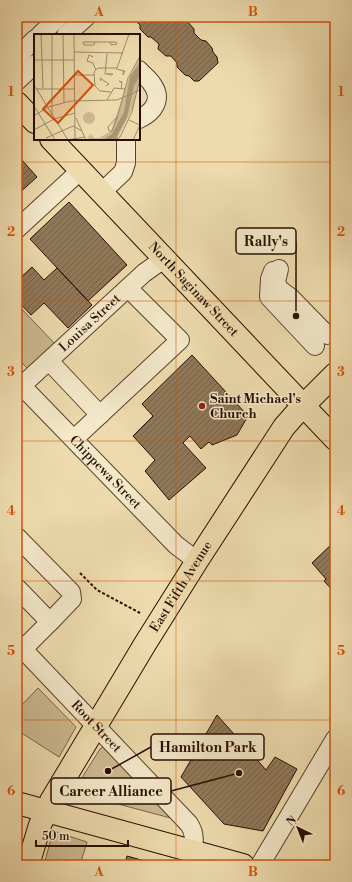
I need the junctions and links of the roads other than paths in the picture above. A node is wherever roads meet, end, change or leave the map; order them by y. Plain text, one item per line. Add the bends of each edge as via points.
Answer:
1 (86, 17) edge
2 (56, 29) edge
3 (34, 40) edge
4 (17, 56) edge
5 (34, 65) edge
6 (140, 71) edge
7 (17, 81) edge
8 (17, 103) edge
9 (140, 118) edge
10 (34, 121) edge
11 (53, 140) edge
12 (122, 142) edge
13 (81, 170) junction
14 (102, 192) junction
15 (17, 229) edge
16 (165, 258) junction
17 (277, 267) dead end
18 (128, 288) junction
19 (321, 341) dead end
20 (49, 361) junction
21 (335, 374) edge
22 (18, 386) edge
23 (303, 406) junction
24 (100, 415) junction
25 (74, 439) junction
26 (335, 439) edge
27 (17, 537) edge
28 (196, 561) junction
29 (17, 588) edge
30 (50, 622) junction
31 (20, 646) edge
32 (96, 726) junction
33 (335, 739) edge
34 (17, 803) edge
35 (46, 811) junction
36 (192, 851) junction
37 (28, 865) edge
38 (244, 865) edge
39 (260, 865) edge

1 - 2 street
3 - 4 street
5 - 7 street
6 - 9 street via 153,84 156,94 155,107
8 - 10 main road
11 - 13 main road, North Saginaw Street
12 - 14 street via 126,163 123,172
13 - 14 main road, North Saginaw Street
13 - 15 street
14 - 16 main road, North Saginaw Street
16 - 18 street, Louisa Street
16 - 23 main road, North Saginaw Street
17 - 19 street via 268,288 269,297
18 - 20 street, Louisa Street
18 - 24 street via 180,340
20 - 22 street, Louisa Street
20 - 24 street
21 - 23 main road, East Fifth Avenue
22 - 25 street, Chippewa Street
23 - 26 main road, North Saginaw Street
23 - 28 main road, East Fifth Avenue via 280,432
24 - 25 street
25 - 28 street, Chippewa Street via 176,545
27 - 30 street via 71,592 72,599
28 - 32 main road, East Fifth Avenue
29 - 30 street
30 - 31 street
31 - 32 street, Root Street
32 - 35 main road, East Fifth Avenue
32 - 36 street, Root Street via 188,824 194,835
33 - 39 street
34 - 35 main road
35 - 36 main road
35 - 37 main road, East Fifth Avenue
36 - 38 main road

